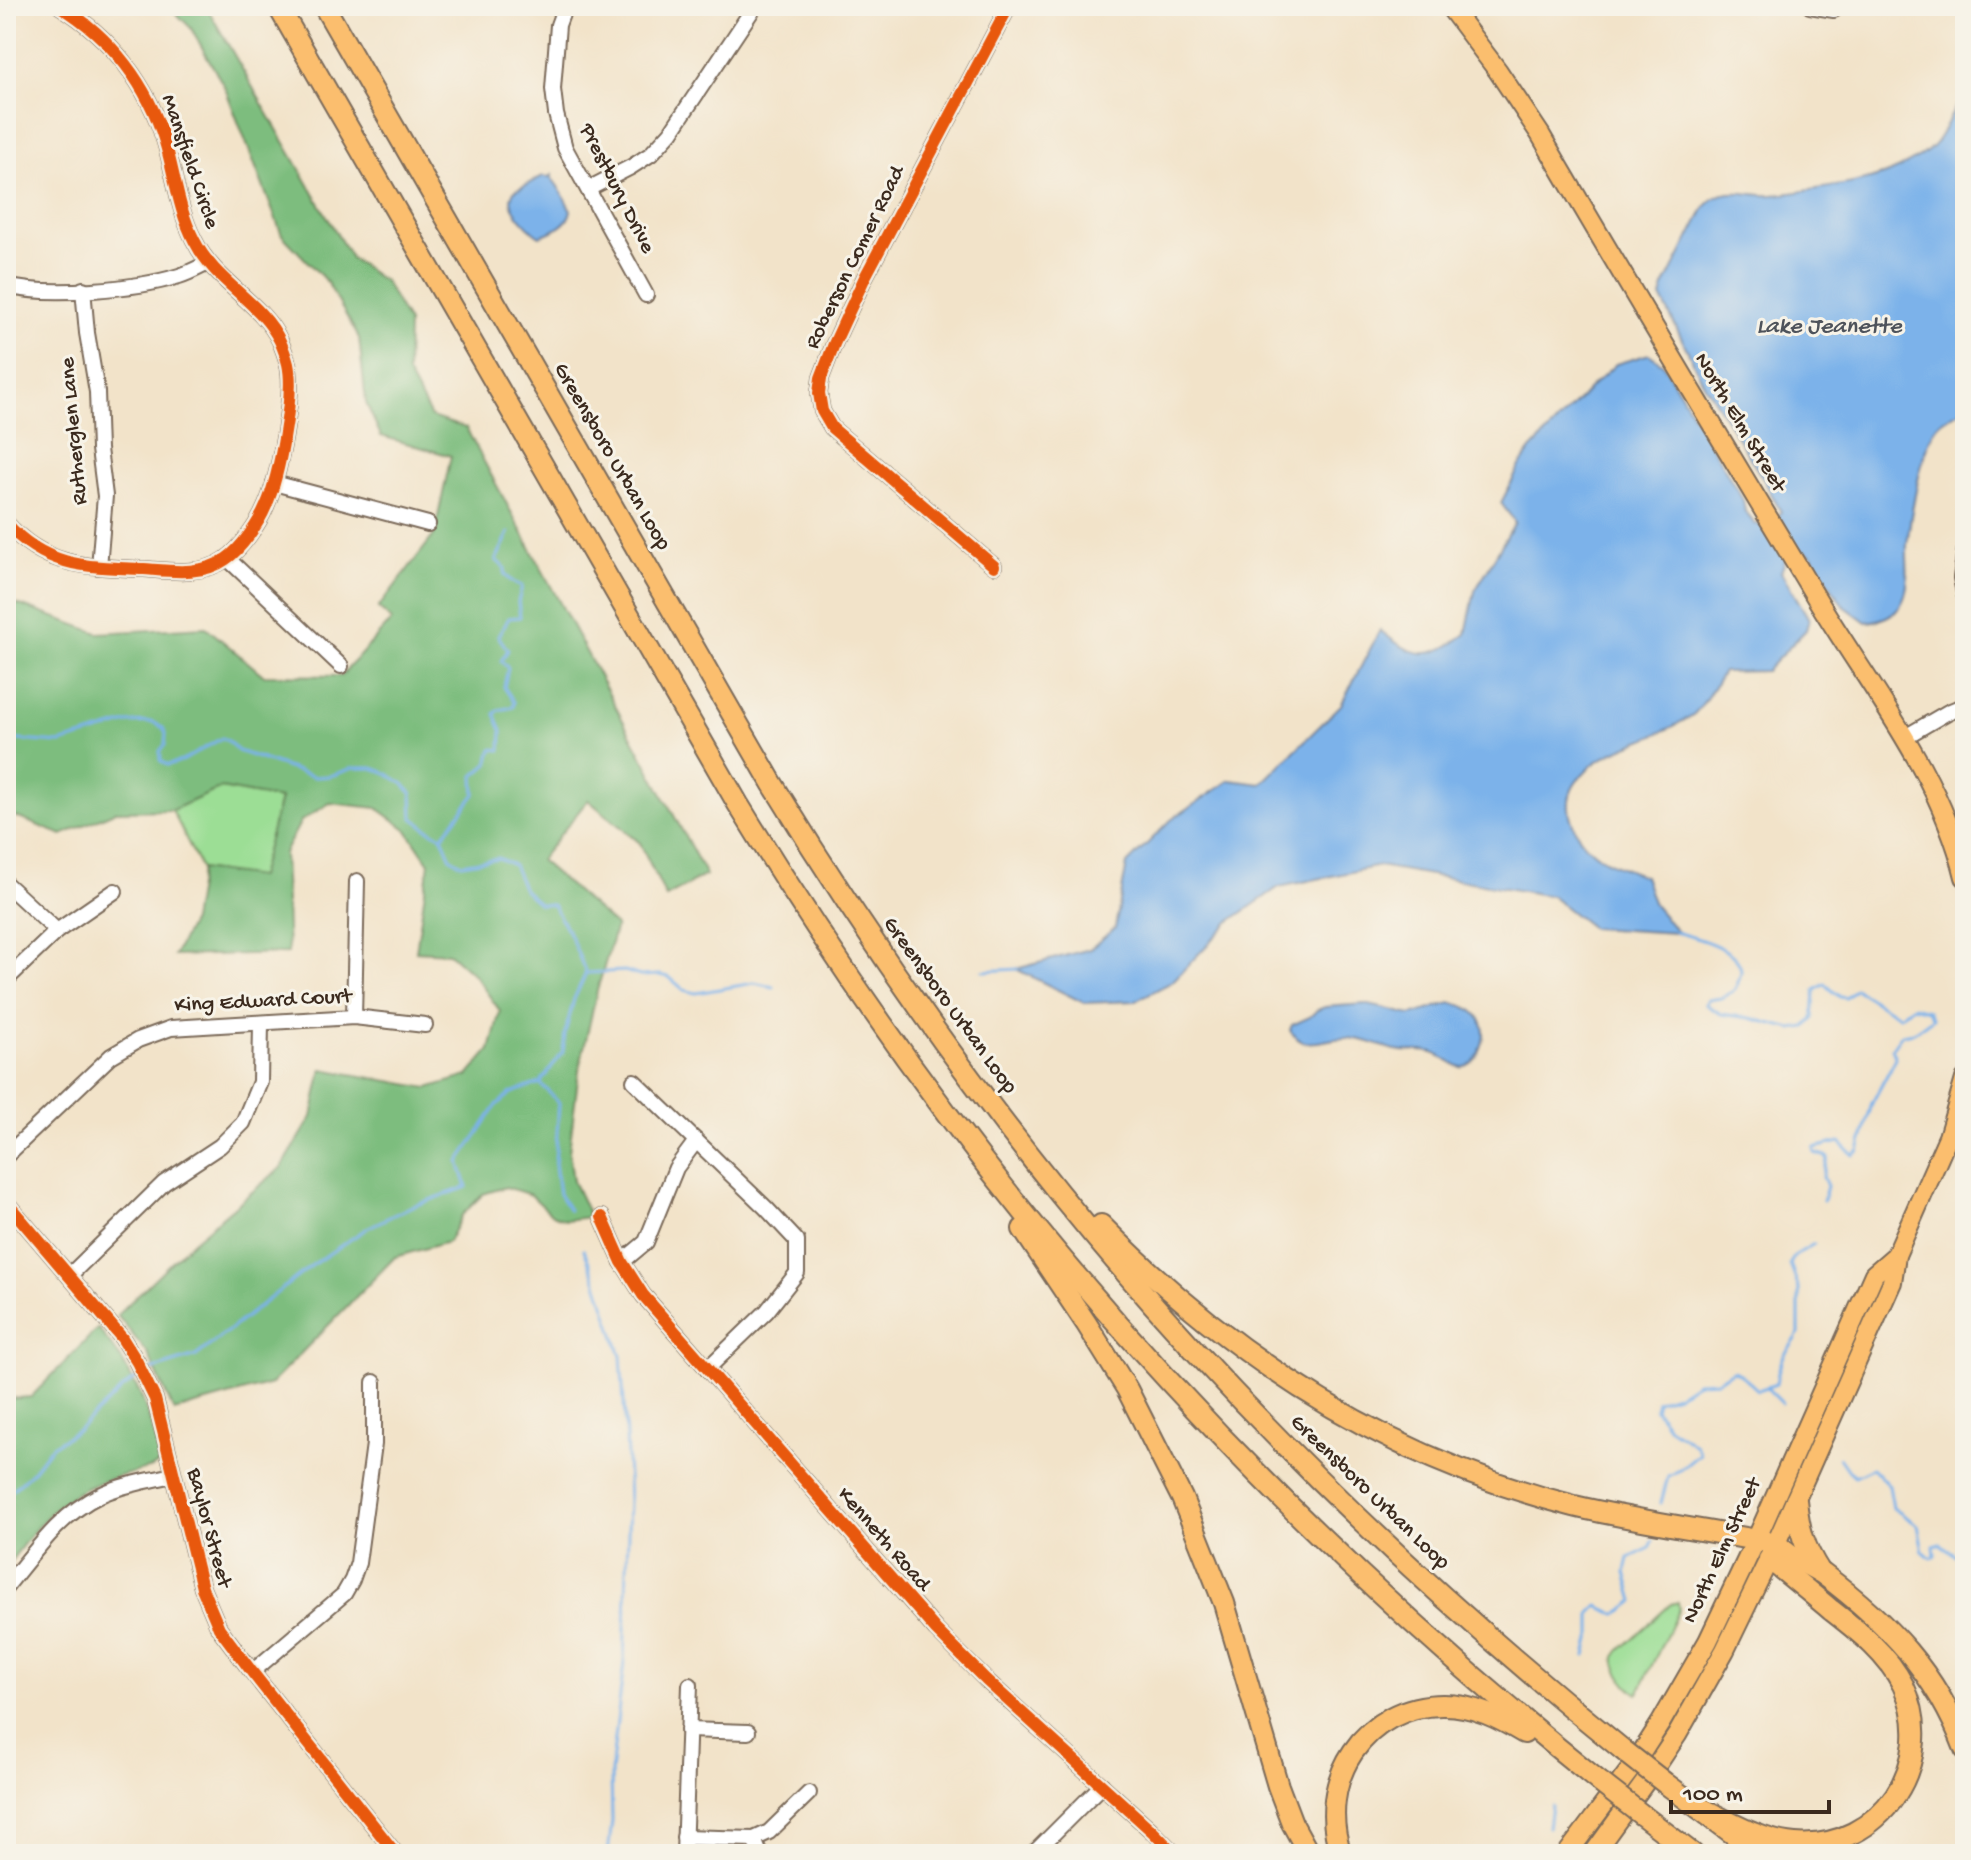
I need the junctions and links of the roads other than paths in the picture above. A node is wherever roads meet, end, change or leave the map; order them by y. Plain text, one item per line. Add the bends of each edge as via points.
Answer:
1 (60, 6) edge
2 (278, 6) edge
3 (324, 6) edge
4 (755, 6) edge
5 (1009, 6) edge
6 (1449, 6) edge
7 (1810, 6) edge
8 (558, 8) edge
9 (1834, 10) dead end
10 (588, 189) junction
11 (208, 263) junction
12 (6, 286) edge
13 (83, 289) junction
14 (646, 295) dead end
15 (274, 483) junction
16 (6, 523) edge
17 (428, 524) dead end
18 (1965, 548) edge
19 (228, 559) junction
20 (994, 566) dead end
21 (99, 567) junction
22 (1965, 598) edge
23 (341, 666) dead end
24 (1965, 705) edge
25 (1905, 737) junction
26 (1965, 877) edge
27 (357, 881) dead end
28 (6, 884) edge
29 (115, 891) dead end
30 (57, 931) junction
31 (6, 980) edge
32 (354, 1017) junction
33 (261, 1023) junction
34 (425, 1025) dead end
35 (1965, 1079) edge
36 (634, 1081) dead end
37 (940, 1104) junction
38 (1015, 1138) junction
39 (696, 1141) junction
40 (6, 1156) edge
41 (6, 1202) edge
42 (602, 1217) dead end
43 (1896, 1255) junction
44 (622, 1262) junction
45 (69, 1276) junction
46 (707, 1369) junction
47 (374, 1382) dead end
48 (173, 1475) junction
49 (1796, 1500) junction
50 (1767, 1548) junction
51 (1820, 1572) junction
52 (6, 1587) edge
53 (252, 1672) junction
54 (690, 1685) dead end
55 (688, 1730) junction
56 (748, 1732) dead end
57 (1965, 1749) edge
58 (1571, 1759) junction
59 (1102, 1785) junction
60 (809, 1793) dead end
61 (1693, 1804) junction
62 (684, 1837) junction
63 (754, 1839) junction
64 (396, 1854) edge
65 (684, 1854) edge
66 (760, 1854) edge
67 (1033, 1854) edge
68 (1175, 1854) edge
69 (1309, 1854) edge
70 (1341, 1854) edge
71 (1567, 1854) edge
72 (1593, 1854) edge
73 (1693, 1854) edge
74 (1760, 1854) edge

1 - 11 street, Mansfield Circle via 95,31 138,82 166,143 185,221
2 - 37 highway via 738,804 855,986
3 - 38 highway, Greensboro Urban Loop via 802,833 929,1023
4 - 10 street via 651,154
5 - 20 street, Roberson Comer Road via 849,310 819,393 832,428
6 - 25 main road, North Elm Street via 1540,134
7 - 9 street
8 - 10 street, Prestbury Drive via 556,114 565,148
10 - 14 street, Prestbury Drive
11 - 13 street via 152,282
11 - 15 street, Mansfield Circle via 267,321 289,365 290,399
12 - 13 street
13 - 21 street, Rutherglen Lane via 105,496
15 - 17 street
15 - 19 street, Mansfield Circle via 255,526
16 - 21 street via 42,553
18 - 22 street
19 - 21 street via 189,571
19 - 23 street
24 - 25 street
25 - 26 main road, North Elm Street via 1941,802
27 - 32 street
28 - 30 street
29 - 30 street
30 - 31 street
32 - 33 street, King Edward Court
32 - 34 street, King Edward Court
33 - 40 street, King Edward Court via 171,1028 138,1040 111,1056
33 - 45 street via 260,1082 243,1123 220,1146 164,1183
35 - 43 main road, North Elm Street via 1948,1137
36 - 39 street
37 - 58 highway via 1075,1275 1242,1458 1388,1601
37 - 69 highway via 1086,1323 1166,1463 1211,1568 1278,1786
38 - 50 highway via 1195,1313 1273,1371 1362,1424 1436,1459 1537,1496
38 - 61 highway, Greensboro Urban Loop, bridge via 1153,1303 1300,1462 1457,1611
39 - 44 street via 676,1168 646,1242
39 - 46 street via 797,1241 797,1273 767,1311
41 - 45 street, Baylor Street
42 - 44 street, Kenneth Road
43 - 49 main road, North Elm Street via 1892,1282
43 - 50 main road, North Elm Street via 1874,1274
44 - 46 street, Kenneth Road via 643,1295
45 - 48 street, Baylor Street via 122,1338 148,1382
46 - 59 street, Kenneth Road via 936,1630
47 - 53 street via 374,1444 352,1580 344,1594
48 - 52 street via 111,1491 76,1509
48 - 53 street, Baylor Street via 210,1610
49 - 50 main road, North Elm Street
49 - 51 highway via 1801,1536
50 - 51 highway
50 - 61 highway via 1896,1672 1913,1717 1910,1767 1877,1817 1844,1837 1821,1843 1770,1839
50 - 71 main road, North Elm Street via 1660,1724
50 - 72 main road, North Elm Street via 1731,1639 1690,1714
51 - 57 highway via 1908,1649 1940,1695
53 - 64 street, Baylor Street
54 - 55 street
55 - 56 street
55 - 62 street
58 - 70 highway via 1474,1709 1431,1705 1403,1712 1365,1737 1342,1771 1333,1811
58 - 73 highway, bridge
59 - 67 street
59 - 68 street, Kenneth Road
60 - 63 street via 769,1832
61 - 74 highway, Greensboro Urban Loop
62 - 63 street
62 - 65 street
63 - 66 street

